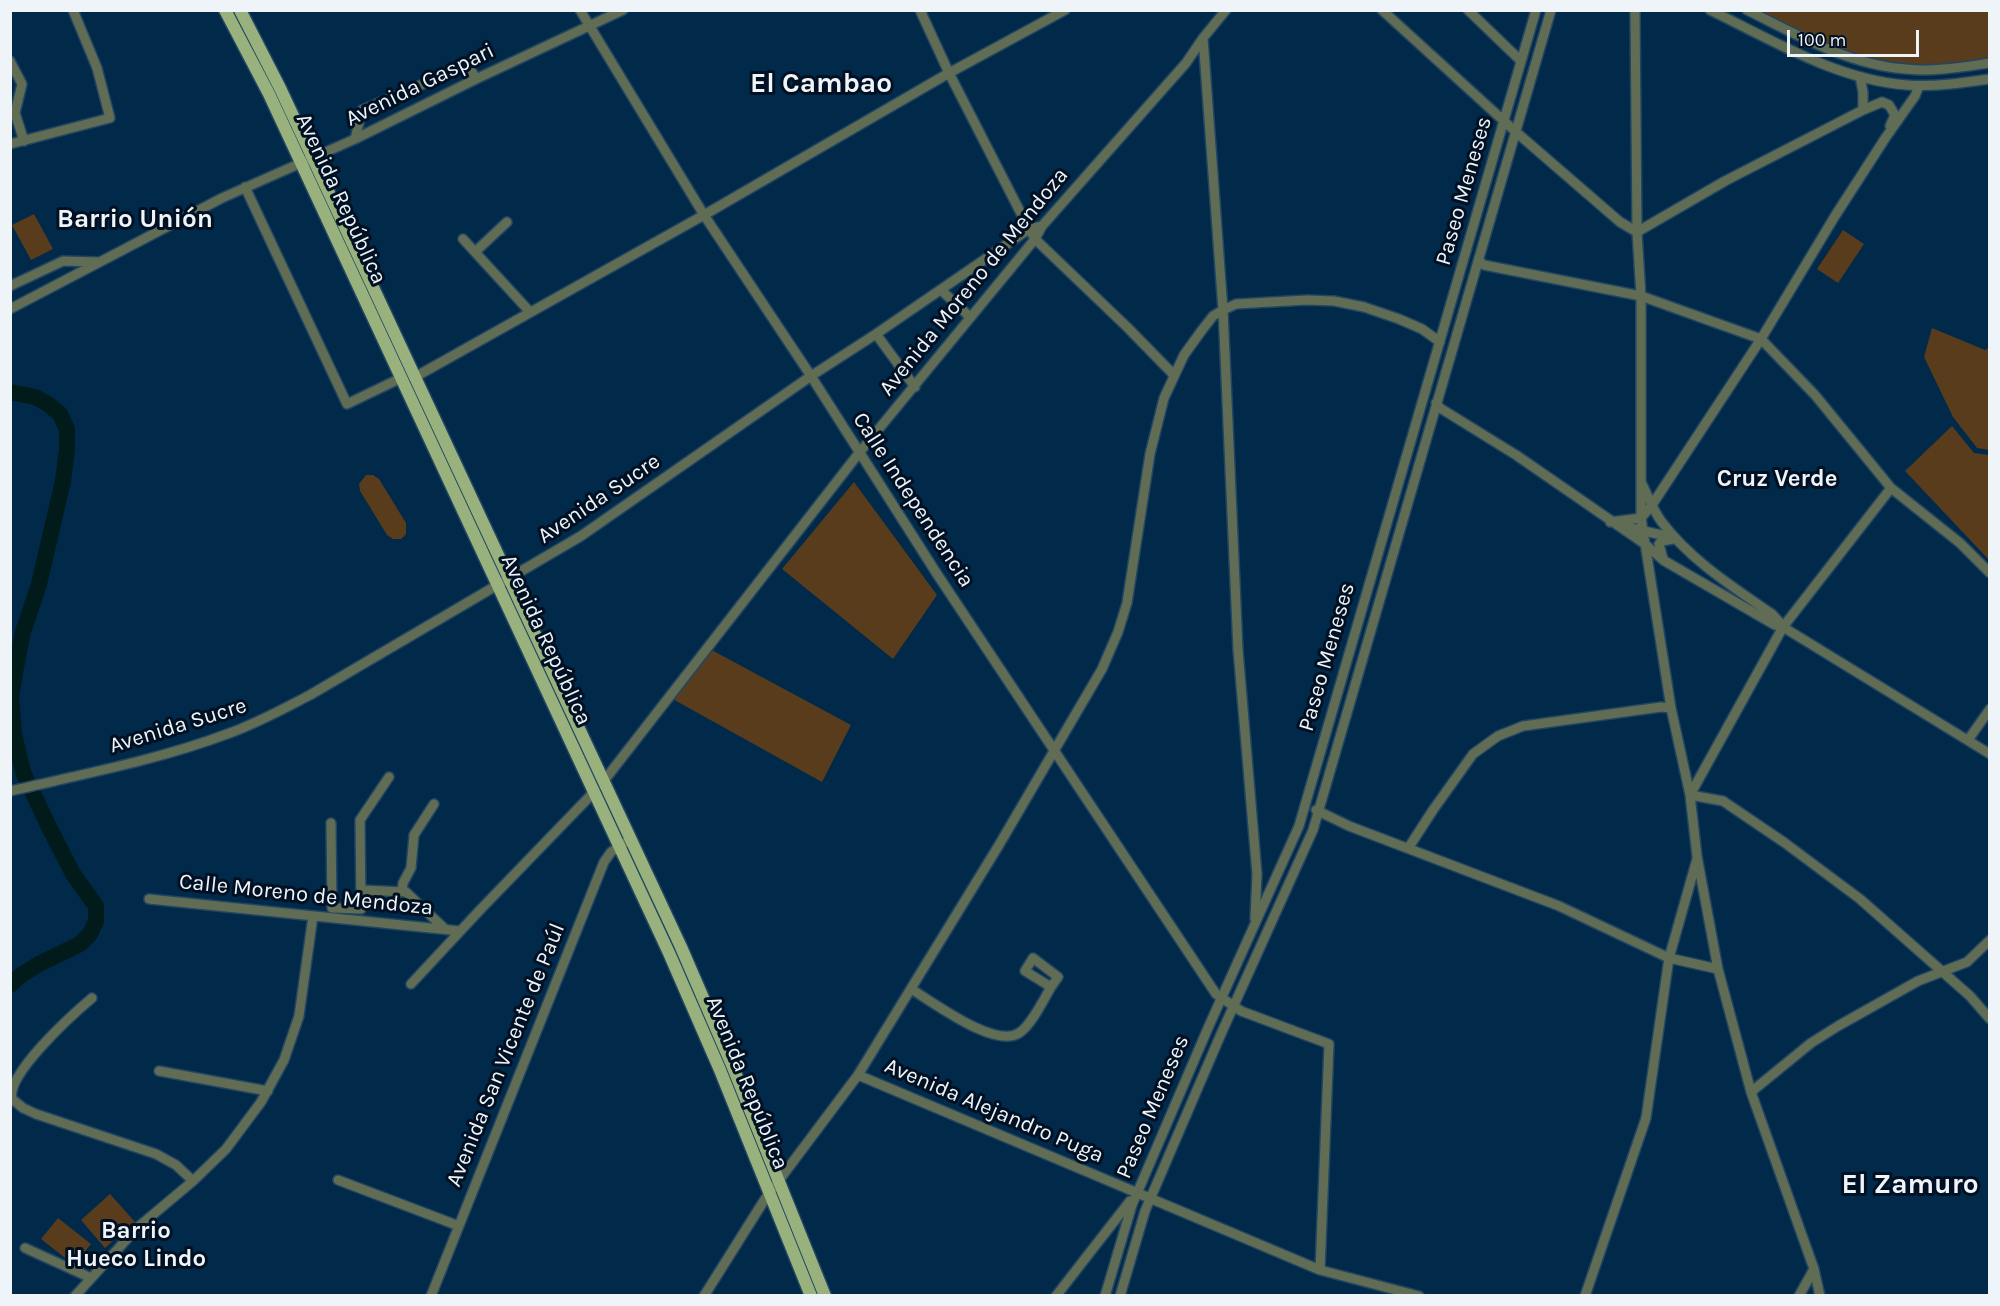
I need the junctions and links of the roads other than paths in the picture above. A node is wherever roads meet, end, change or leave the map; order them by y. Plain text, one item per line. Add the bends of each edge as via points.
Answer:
1 (73, 10) edge
2 (225, 10) edge
3 (240, 10) edge
4 (580, 10) edge
5 (623, 10) edge
6 (920, 10) edge
7 (1065, 10) edge
8 (1226, 10) edge
9 (1382, 10) edge
10 (1468, 10) edge
11 (1536, 10) edge
12 (1551, 10) edge
13 (1635, 10) edge
14 (1710, 10) edge
15 (1746, 10) edge
16 (1050, 14) edge
17 (590, 26) junction
18 (1203, 38) junction
19 (10, 60) edge
20 (1521, 62) junction
21 (1989, 63) edge
22 (949, 74) junction
23 (1860, 77) junction
24 (476, 79) junction
25 (1989, 79) edge
26 (1919, 86) junction
27 (1863, 110) junction
28 (1503, 121) junction
29 (1515, 132) junction
30 (1886, 136) junction
31 (355, 139) junction
32 (24, 141) junction
33 (10, 144) edge
34 (313, 158) junction
35 (301, 163) junction
36 (245, 187) junction
37 (704, 215) junction
38 (507, 222) dead end
39 (1042, 226) junction
40 (1029, 229) junction
41 (1637, 232) junction
42 (463, 239) dead end
43 (1035, 239) junction
44 (475, 252) junction
45 (1479, 261) junction
46 (100, 262) junction
47 (10, 286) edge
48 (942, 290) junction
49 (1641, 296) junction
50 (10, 309) edge
51 (1222, 310) junction
52 (530, 312) junction
53 (970, 318) junction
54 (876, 334) junction
55 (1761, 339) junction
56 (1440, 342) junction
57 (1174, 375) junction
58 (811, 376) junction
59 (415, 377) junction
60 (400, 378) junction
61 (915, 387) junction
62 (1436, 403) junction
63 (859, 453) junction
64 (1641, 482) junction
65 (1667, 483) junction
66 (1891, 488) junction
67 (1652, 505) junction
68 (1641, 518) junction
69 (1610, 522) junction
70 (1643, 532) junction
71 (1675, 538) junction
72 (1645, 544) junction
73 (1663, 560) junction
74 (1989, 573) edge
75 (508, 578) junction
76 (497, 585) junction
77 (1783, 627) junction
78 (1671, 708) junction
79 (1989, 710) edge
80 (1968, 740) junction
81 (1054, 750) junction
82 (1989, 754) edge
83 (389, 777) dead end
84 (603, 782) junction
85 (10, 791) edge
86 (594, 792) junction
87 (1690, 795) junction
88 (434, 804) dead end
89 (1305, 805) junction
90 (1319, 812) junction
91 (331, 823) dead end
92 (631, 839) junction
93 (619, 846) junction
94 (1409, 848) junction
95 (1697, 856) junction
96 (361, 890) junction
97 (402, 892) junction
98 (148, 899) dead end
99 (313, 916) junction
100 (1255, 925) junction
101 (445, 929) junction
102 (460, 931) junction
103 (1989, 940) edge
104 (1669, 958) junction
105 (1718, 969) junction
106 (1941, 972) junction
107 (411, 984) dead end
108 (1051, 987) dead end
109 (911, 988) junction
110 (92, 998) dead end
111 (1227, 1003) junction
112 (1989, 1019) edge
113 (159, 1071) dead end
114 (858, 1075) junction
115 (268, 1091) junction
116 (1751, 1092) junction
117 (338, 1180) dead end
118 (193, 1181) junction
119 (778, 1181) junction
120 (1137, 1192) junction
121 (769, 1193) junction
122 (1151, 1198) junction
123 (459, 1226) junction
124 (25, 1248) dead end
125 (1814, 1269) junction
126 (1320, 1270) junction
127 (91, 1278) junction
128 (75, 1296) edge
129 (431, 1296) edge
130 (704, 1296) edge
131 (811, 1296) edge
132 (825, 1296) edge
133 (1056, 1296) edge
134 (1105, 1296) edge
135 (1120, 1296) edge
136 (1419, 1296) edge
137 (1585, 1296) edge
138 (1799, 1296) edge
139 (1820, 1296) edge

1 - 32 street via 97,68 110,118
2 - 35 main road, Avenida República
3 - 34 main road, Avenida República
4 - 17 street, Calle Independencia
5 - 17 street, Avenida Gaspari
6 - 22 street
7 - 16 street
8 - 18 street, Avenida Moreno de Mendoza
9 - 28 street
10 - 20 street
11 - 20 street, Paseo Meneses
12 - 29 street, Paseo Meneses
13 - 41 street
14 - 23 street
15 - 21 street via 1828,49 1881,66 1933,70
16 - 22 street
17 - 24 street, Avenida Gaspari
17 - 37 street, Calle Independencia
18 - 39 street, Avenida Moreno de Mendoza via 1186,63
18 - 51 street
19 - 32 street via 22,84 15,113
20 - 28 street, Paseo Meneses
22 - 37 street
22 - 40 street
23 - 26 street
23 - 27 street
24 - 31 street, Avenida Gaspari
24 - 31 street via 468,65 362,110
25 - 26 street
26 - 30 street
27 - 30 street via 1881,102 1889,105 1895,115
27 - 41 street via 1725,181
28 - 29 street
28 - 56 street, Paseo Meneses
29 - 41 street via 1620,222
29 - 45 street, Paseo Meneses
30 - 55 street
31 - 34 street, Avenida Gaspari
32 - 33 street
34 - 35 street, Avenida Gaspari
34 - 59 main road, Avenida República
35 - 36 street, Avenida Gaspari
35 - 60 main road, Avenida República
36 - 46 street, Avenida Gaspari
36 - 60 street via 347,404
37 - 52 street
37 - 58 street, Calle Independencia
38 - 44 street
39 - 40 street, Avenida Sucre
39 - 43 street, Avenida Moreno de Mendoza
40 - 43 street
40 - 48 street, Avenida Sucre
41 - 49 street
42 - 44 street
43 - 53 street, Avenida Moreno de Mendoza
43 - 57 street
44 - 52 street
45 - 49 street
45 - 62 street, Paseo Meneses
46 - 47 street via 63,261
46 - 50 street, Avenida Gaspari
48 - 53 street
48 - 54 street, Avenida Sucre
49 - 55 street
49 - 64 street
51 - 56 street via 1256,301 1334,301 1399,319
51 - 57 street via 1202,330
51 - 100 street via 1238,650 1257,874
52 - 59 street
53 - 61 street, Avenida Moreno de Mendoza
54 - 58 street, Avenida Sucre
54 - 61 street
55 - 65 street
55 - 66 street via 1815,395
56 - 89 street, Paseo Meneses
57 - 81 street via 1156,427 1127,603 1118,632 1102,669
58 - 63 street, Calle Independencia
58 - 75 street, Avenida Sucre via 581,536
59 - 75 main road, Avenida República
60 - 76 main road, Avenida República
61 - 63 street, Avenida Moreno de Mendoza
62 - 69 street
62 - 90 street, Paseo Meneses
63 - 81 street, Calle Independencia
63 - 84 street, Avenida Moreno de Mendoza
64 - 65 street via 1650,490
64 - 67 street
64 - 68 street
65 - 67 street
66 - 74 street via 1960,543
66 - 77 street
67 - 68 street
67 - 71 street
68 - 69 street
68 - 70 street
69 - 70 street
69 - 72 street
70 - 71 street
70 - 72 street
71 - 73 street via 1659,544
71 - 77 street via 1698,561 1772,614
72 - 73 street
72 - 78 street
73 - 77 street
75 - 76 street, Avenida Sucre
75 - 84 main road, Avenida República
76 - 85 street, Avenida Sucre via 310,695 227,735
76 - 86 main road, Avenida República
77 - 80 street
77 - 87 street
78 - 87 street
78 - 94 street via 1523,726 1498,736 1473,754
79 - 80 street
80 - 82 street
81 - 109 street
81 - 111 street, Calle Independencia via 1189,955 1216,994
83 - 96 street via 360,820
84 - 92 main road, Avenida República
86 - 93 main road, Avenida República
86 - 102 street, Calle Moreno de Mendoza
87 - 95 street
87 - 106 street via 1723,801 1785,843 1860,899
88 - 97 street via 414,835 411,868
89 - 90 street
89 - 100 street, Paseo Meneses
90 - 94 street
90 - 111 street, Paseo Meneses via 1304,854
91 - 96 street via 332,908 361,909
92 - 93 street, Avenida San Vicente de Paúl
92 - 119 main road, Avenida República via 702,993
93 - 121 main road, Avenida República via 690,998
93 - 123 street, Avenida San Vicente de Paúl via 599,874
94 - 104 street via 1559,906
95 - 104 street
95 - 105 street
96 - 97 street
97 - 101 street
98 - 99 street, Calle Moreno de Mendoza
99 - 101 street, Calle Moreno de Mendoza
99 - 115 street via 299,1016
100 - 111 street, Paseo Meneses
101 - 102 street, Calle Moreno de Mendoza
102 - 107 street, Calle Moreno de Mendoza
103 - 106 street via 1967,962
104 - 105 street
104 - 137 street via 1647,1118
105 - 116 street
106 - 112 street via 1970,996
106 - 116 street via 1917,981 1811,1043
108 - 109 street via 1020,1033 1008,1037 979,1030
109 - 114 street
110 - 118 street via 28,1062 12,1087 14,1101 36,1114 156,1154
111 - 120 street, Paseo Meneses
111 - 122 street, Paseo Meneses
111 - 126 street via 1329,1044
113 - 115 street
114 - 119 street
114 - 120 street, Avenida Alejandro Puga
115 - 118 street via 226,1149
116 - 125 street
117 - 123 street
118 - 127 street via 137,1228
119 - 121 street
119 - 132 main road, Avenida República
120 - 122 street, Avenida Alejandro Puga
120 - 133 street
120 - 134 street, Paseo Meneses
121 - 130 street
121 - 131 main road, Avenida República
122 - 126 street, Avenida Alejandro Puga
122 - 135 street, Paseo Meneses
123 - 129 street, Avenida San Vicente de Paúl
124 - 127 street
125 - 138 street
125 - 139 street
126 - 136 street, Avenida Alejandro Puga
127 - 128 street

